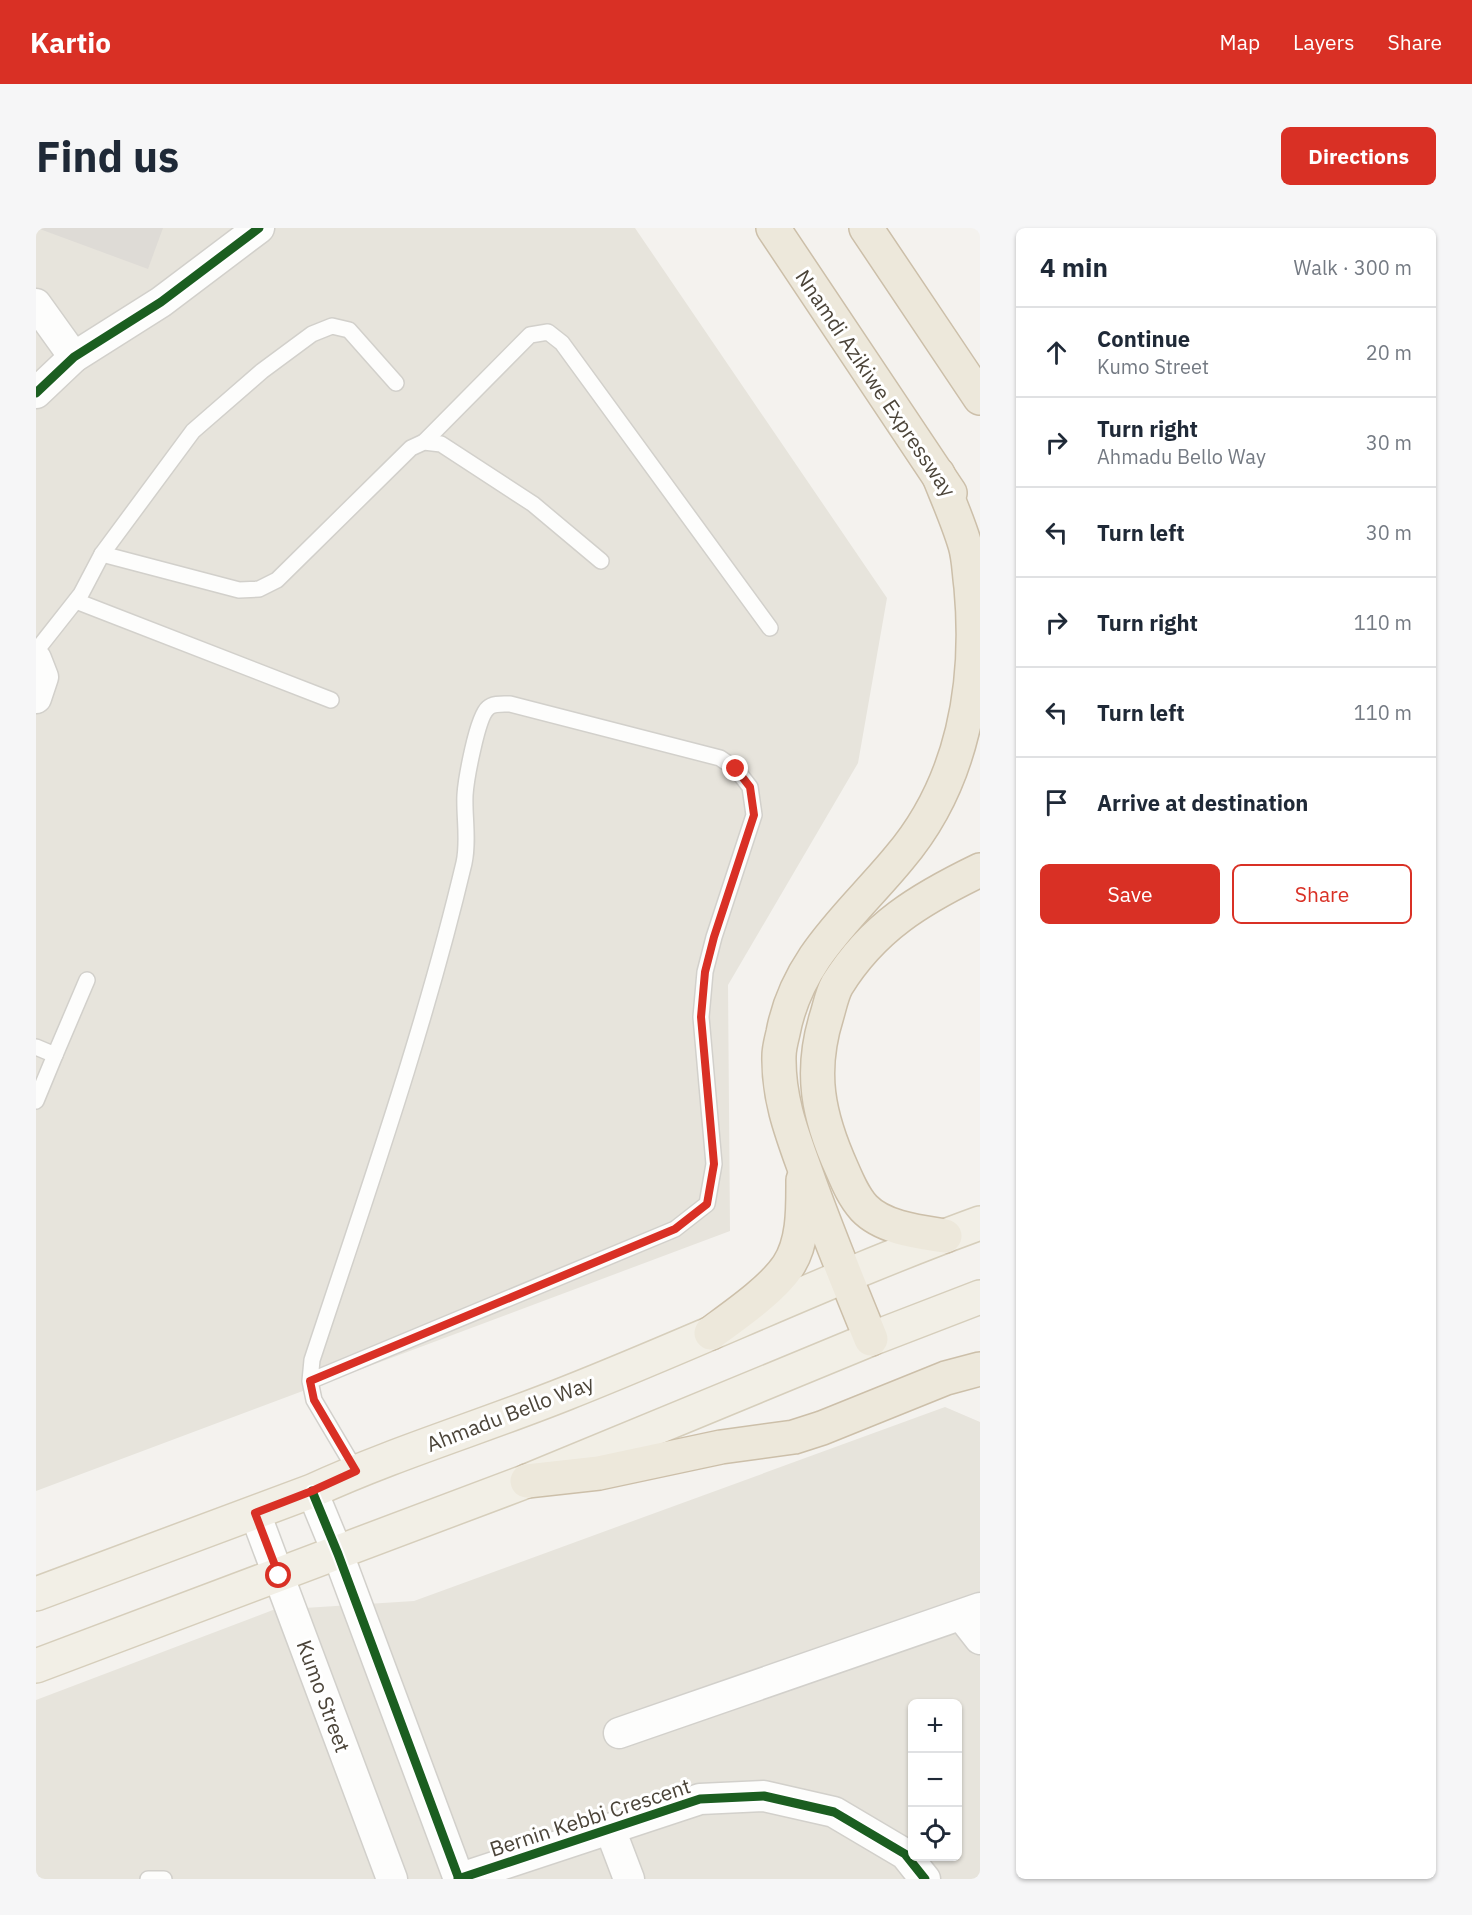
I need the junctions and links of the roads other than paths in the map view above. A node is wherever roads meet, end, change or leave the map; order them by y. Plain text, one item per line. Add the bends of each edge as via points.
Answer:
1 (260, 228) edge
2 (772, 228) edge
3 (866, 228) edge
4 (36, 304) edge
5 (74, 357) junction
6 (396, 383) dead end
7 (36, 393) edge
8 (980, 398) edge
9 (424, 442) junction
10 (938, 474) junction
11 (980, 539) edge
12 (102, 554) junction
13 (601, 561) dead end
14 (76, 601) junction
15 (770, 628) dead end
16 (36, 651) edge
17 (36, 658) edge
18 (36, 698) edge
19 (331, 700) dead end
20 (980, 870) edge
21 (87, 980) dead end
22 (36, 1047) edge
23 (55, 1055) junction
24 (36, 1101) edge
25 (803, 1164) junction
26 (980, 1223) edge
27 (945, 1236) junction
28 (844, 1276) junction
29 (980, 1297) edge
30 (711, 1333) junction
31 (871, 1339) junction
32 (980, 1369) edge
33 (310, 1381) junction
34 (356, 1471) junction
35 (527, 1481) junction
36 (312, 1491) junction
37 (255, 1513) junction
38 (338, 1554) junction
39 (279, 1576) junction
40 (36, 1594) edge
41 (971, 1612) edge
42 (980, 1639) edge
43 (36, 1666) edge
44 (619, 1733) dead end
45 (610, 1829) junction
46 (148, 1879) edge
47 (164, 1879) edge
48 (392, 1879) edge
49 (458, 1879) edge
50 (629, 1879) edge
51 (925, 1879) edge

1 - 5 street via 161,302
2 - 10 highway, Nnamdi Azikiwe Expressway
3 - 8 highway
4 - 5 street
5 - 7 street
6 - 12 lane via 349,330 332,326 312,334 193,431
9 - 12 lane via 411,448 277,580 259,589 239,590
9 - 13 lane via 441,444 533,504
9 - 15 lane via 530,335 548,332 562,343
10 - 11 highway, Nnamdi Azikiwe Expressway
10 - 25 highway via 965,546 974,608 976,656 966,729 933,812 900,858 825,943 800,978 786,1015 779,1055 783,1106
12 - 14 lane
14 - 16 lane
14 - 19 lane
17 - 18 street via 44,676
20 - 27 highway via 939,890 868,942 836,987 820,1038 818,1095 829,1140 853,1193 866,1210 895,1226
21 - 23 lane
22 - 23 lane
23 - 24 lane
25 - 28 highway
25 - 30 highway via 799,1238 789,1266
26 - 27 main road, Ahmadu Bello Way
27 - 28 main road, Ahmadu Bello Way
28 - 30 main road, Ahmadu Bello Way
28 - 31 highway
29 - 31 main road
30 - 34 main road, Ahmadu Bello Way via 567,1393
31 - 35 main road
32 - 35 highway via 946,1378 794,1437 712,1449 599,1473
33 - 33 lane via 312,1360 419,1034 465,860 465,795 482,717 488,707 510,704 720,759 736,769 750,787 754,815 705,972 701,1017 714,1164 707,1204 675,1229
33 - 34 lane via 314,1400
34 - 36 main road, Ahmadu Bello Way
35 - 38 main road
36 - 37 main road, Ahmadu Bello Way
36 - 38 street
37 - 39 street, Kumo Street
37 - 40 main road, Ahmadu Bello Way
38 - 39 main road
38 - 49 street
39 - 43 main road
39 - 48 street, Kumo Street
41 - 42 street
41 - 44 street
45 - 49 street, Bernin Kebbi Crescent
45 - 50 street
45 - 51 street, Bernin Kebbi Crescent via 700,1799 764,1796 834,1812 905,1854
46 - 47 lane

